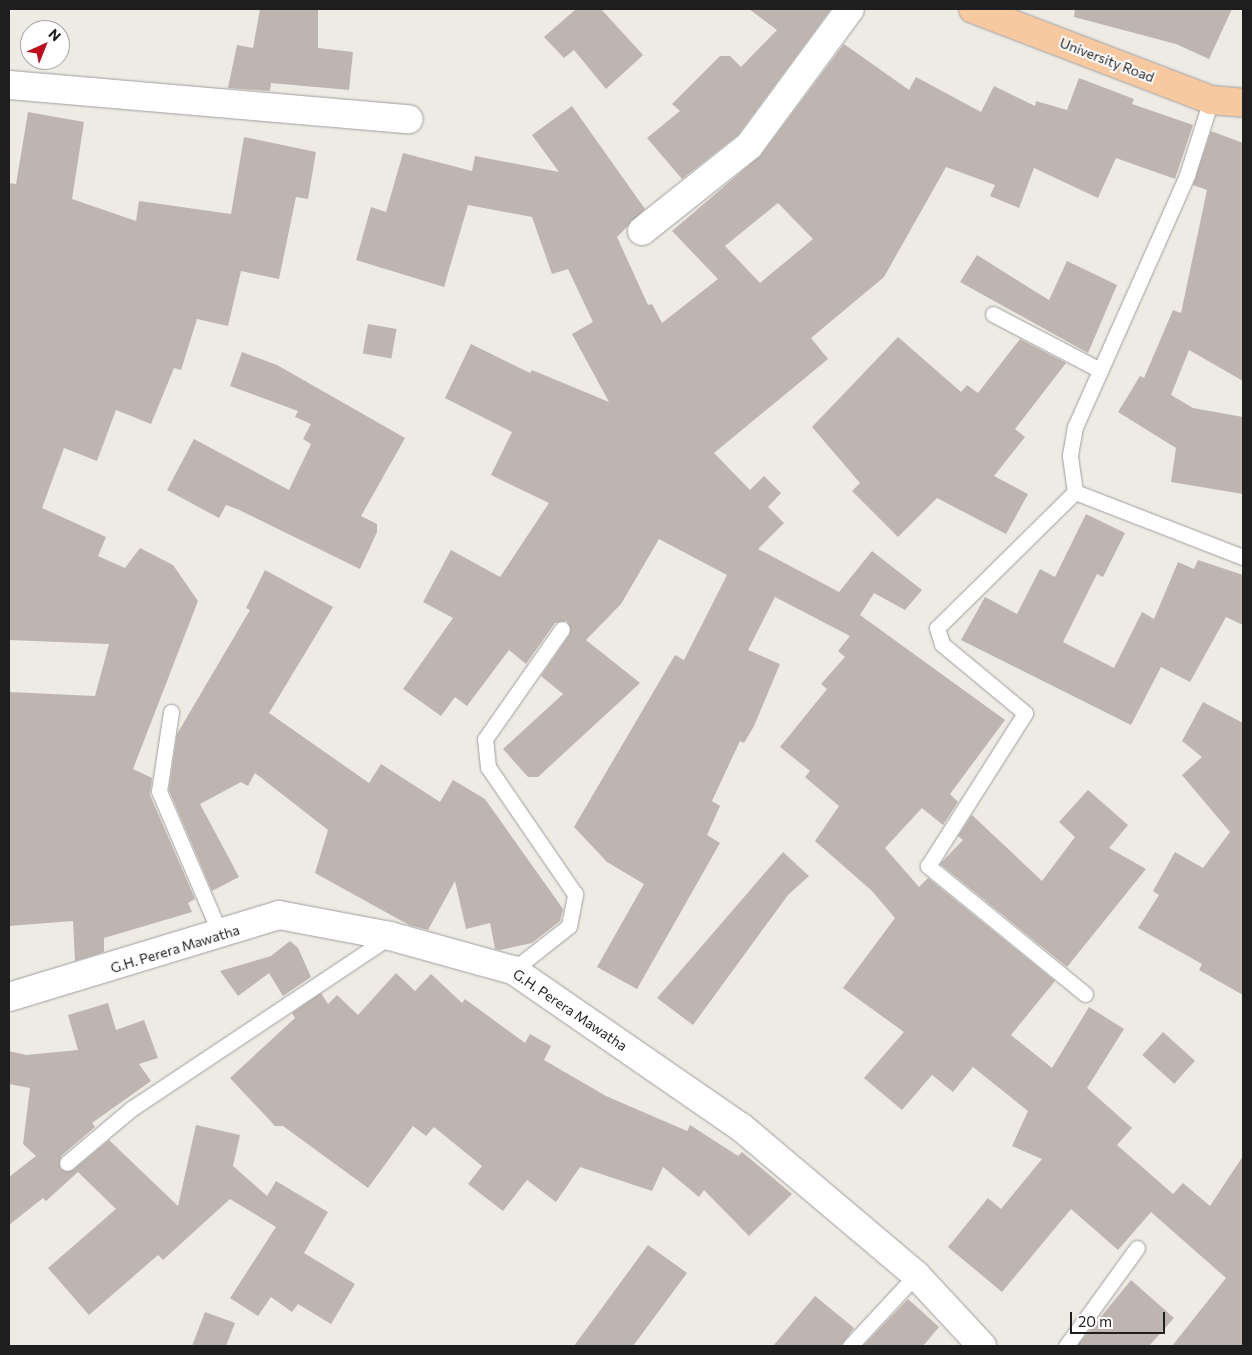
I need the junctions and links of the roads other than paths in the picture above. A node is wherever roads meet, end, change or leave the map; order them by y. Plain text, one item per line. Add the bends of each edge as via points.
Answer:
1 (850, 9) edge
2 (972, 9) edge
3 (9, 85) edge
4 (1211, 100) junction
5 (1243, 103) edge
6 (409, 119) dead end
7 (642, 231) dead end
8 (993, 314) dead end
9 (1100, 370) junction
10 (1075, 492) junction
11 (1243, 557) edge
12 (562, 629) dead end
13 (171, 712) dead end
14 (221, 936) junction
15 (390, 936) junction
16 (513, 970) junction
17 (1086, 994) dead end
18 (9, 997) edge
19 (67, 1163) dead end
20 (1137, 1248) dead end
21 (916, 1275) junction
22 (850, 1346) edge
23 (982, 1346) edge
24 (1066, 1346) edge

1 - 7 street via 749,146
2 - 4 main road, University Road
3 - 6 street
4 - 5 main road, University Road
4 - 9 lane via 1187,175
8 - 9 lane
9 - 10 lane via 1075,427 1070,455
10 - 11 lane
10 - 17 lane via 937,628 942,644 1026,713 928,866
12 - 16 lane via 485,739 488,767 575,894 569,926
13 - 14 lane via 160,791
14 - 15 street, G.H. Perera Mawatha via 278,915
14 - 18 street, G.H. Perera Mawatha
15 - 16 street, G.H. Perera Mawatha
15 - 19 lane via 130,1109
16 - 21 street, G.H. Perera Mawatha via 741,1127
20 - 24 lane
21 - 22 lane
21 - 23 street, G.H. Perera Mawatha

